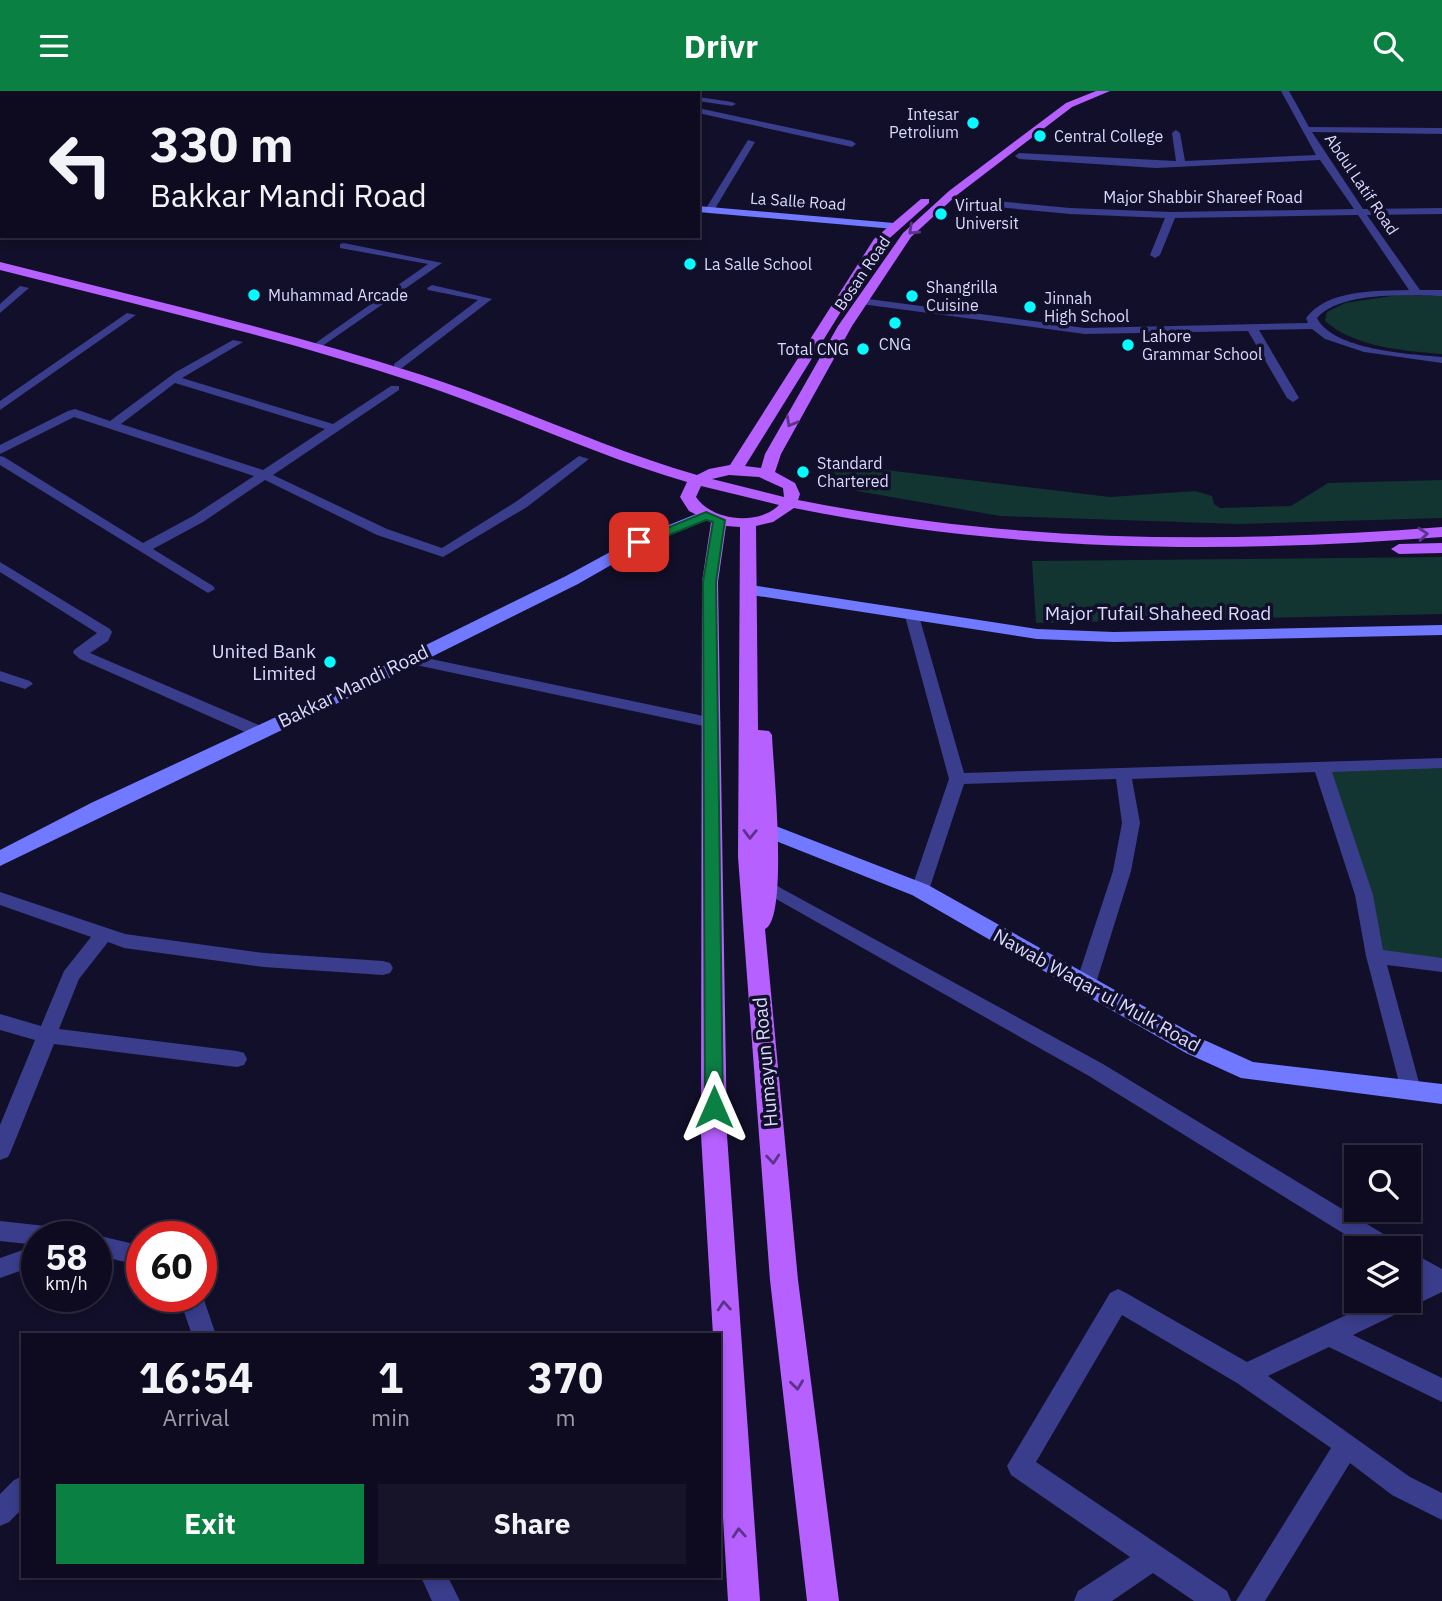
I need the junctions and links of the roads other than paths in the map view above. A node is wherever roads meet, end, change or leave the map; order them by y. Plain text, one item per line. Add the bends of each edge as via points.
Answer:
1 (1080, 91) edge
2 (1105, 91) edge
3 (1285, 91) edge
4 (700, 99) edge
5 (732, 104) dead end
6 (700, 110) edge
7 (1306, 129) junction
8 (1442, 131) edge
9 (1176, 133) dead end
10 (751, 142) dead end
11 (852, 143) dead end
12 (1019, 156) dead end
13 (1322, 157) junction
14 (1181, 165) junction
15 (964, 201) dead end
16 (704, 210) edge
17 (1442, 211) edge
18 (1360, 212) junction
19 (1171, 215) junction
20 (894, 226) junction
21 (344, 246) dead end
22 (1155, 255) dead end
23 (0, 266) edge
24 (0, 278) edge
25 (24, 288) dead end
26 (432, 288) dead end
27 (1417, 293) junction
28 (1442, 293) edge
29 (861, 301) junction
30 (0, 310) edge
31 (131, 315) dead end
32 (1312, 326) junction
33 (1252, 328) junction
34 (237, 342) dead end
35 (321, 344) dead end
36 (1442, 360) edge
37 (398, 366) dead end
38 (173, 379) junction
39 (395, 388) dead end
40 (1293, 398) dead end
41 (0, 406) edge
42 (111, 425) junction
43 (334, 428) junction
44 (0, 450) edge
45 (583, 459) dead end
46 (0, 460) edge
47 (736, 469) junction
48 (767, 473) junction
49 (262, 474) junction
50 (713, 518) junction
51 (748, 522) junction
52 (1442, 532) edge
53 (1442, 548) edge
54 (142, 549) junction
55 (1186, 551) junction
56 (1, 568) edge
57 (208, 589) dead end
58 (751, 590) junction
59 (912, 616) junction
60 (1442, 631) edge
61 (407, 659) junction
62 (0, 676) edge
63 (24, 684) dead end
64 (713, 723) junction
65 (260, 732) junction
66 (1442, 763) edge
67 (1322, 768) junction
68 (1123, 774) junction
69 (957, 779) junction
70 (768, 830) junction
71 (0, 859) edge
72 (768, 887) junction
73 (920, 890) junction
74 (0, 898) edge
75 (103, 935) junction
76 (756, 952) junction
77 (1374, 956) junction
78 (1442, 965) edge
79 (383, 968) dead end
80 (1086, 983) junction
81 (0, 1022) edge
82 (46, 1035) junction
83 (237, 1059) dead end
84 (1410, 1090) junction
85 (1442, 1094) edge
86 (0, 1151) edge
87 (0, 1231) edge
88 (21, 1233) edge
89 (1367, 1236) edge
90 (21, 1261) edge
91 (0, 1268) edge
92 (1421, 1268) edge
93 (1441, 1280) edge
94 (1421, 1291) edge
95 (196, 1312) edge
96 (1376, 1313) edge
97 (203, 1333) edge
98 (1330, 1336) junction
99 (1246, 1375) junction
100 (1442, 1390) edge
101 (1347, 1444) junction
102 (21, 1491) edge
103 (1442, 1507) edge
104 (0, 1513) edge
105 (1151, 1559) junction
106 (744, 1601) edge
107 (823, 1601) edge
108 (1088, 1601) edge
109 (1217, 1601) edge
110 (1250, 1601) edge

1 - 20 main road, Bosan Road via 1038,112
2 -> 29 main road, Bosan Road via 1069,105 953,193 898,245
3 - 7 street, Abdul Latif Road
4 - 5 street
6 - 11 street
7 - 8 street
7 - 13 street, Abdul Latif Road
9 - 14 street
10 - 16 street
12 - 14 street
13 - 14 street
13 - 18 street, Abdul Latif Road
15 - 19 street, Major Shabbir Shareef Road
16 - 20 street, La Salle Road
17 - 18 street, Major Shabbir Shareef Road
18 - 19 street, Major Shabbir Shareef Road
18 - 27 street, Abdul Latif Road
19 - 22 street
20 - 47 main road, Bosan Road via 878,241 834,308
21 - 35 street via 437,263
23 - 55 main road via 420,379 697,481 981,535
24 - 55 main road via 347,365 688,488 763,508 979,543 1051,550
25 - 30 street
26 - 37 street via 487,299
27 - 28 street
27 - 32 street via 1331,303 1314,310
29 - 33 street via 1085,331
29 -> 48 main road, Bosan Road
31 - 41 street
32 - 33 street
32 - 36 street via 1329,338 1354,345
33 - 40 street
34 - 38 street
38 - 42 street
38 - 43 street
39 - 43 street
42 - 44 street via 65,414
42 - 49 street
43 - 49 street
45 - 49 street via 512,511 443,553 382,532
46 - 54 street
47 - 48 main road
47 - 50 main road via 702,477 689,490 690,504
48 - 51 main road via 789,487 790,504 772,517
49 - 54 street via 198,519
50 - 51 main road
50 - 61 street, Bakkar Mandi Road via 639,542 572,580
50 - 64 main road
51 - 58 main road, Humayun Road
55 -> 52 main road
53 - 55 main road
54 - 57 street
56 - 65 street via 105,632 82,650 85,656
58 - 59 street, Major Tufail Shaheed Road
58 - 70 main road via 758,633
58 -> 76 main road, Humayun Road via 747,627 749,857
59 - 60 street, Major Tufail Shaheed Road via 1037,634 1101,636
59 - 69 street
61 - 64 street
61 - 65 street, Bakkar Mandi Road
62 - 63 street
106 -> 64 main road via 714,1135
65 - 71 street, Bakkar Mandi Road
66 - 67 street
67 - 68 street
67 - 77 street via 1364,895
68 - 69 street
68 - 80 street via 1131,823 1125,859
69 - 73 street
70 - 72 main road
70 - 73 street, Nawab Waqar ul Mulk Road
72 - 76 main road
72 - 89 street via 1096,1070
73 - 80 street, Nawab Waqar ul Mulk Road
74 - 75 street
75 - 79 street via 157,947 264,960
75 - 82 street via 71,976
76 -> 107 main road, Humayun Road via 784,1280
77 - 78 street
77 - 84 street
80 - 84 street, Nawab Waqar ul Mulk Road via 1194,1046 1250,1071
81 - 82 street
82 - 83 street
82 - 86 street
84 - 85 street, Nawab Waqar ul Mulk Road
87 - 88 street
90 - 91 street
92 - 93 street
93 - 94 street
95 - 97 street
96 - 98 street
98 - 99 street
98 - 100 street
99 - 101 street
99 - 105 street via 1118,1300 1020,1466
101 - 103 street via 1401,1486
101 - 110 street
102 - 104 street
105 - 108 street
105 - 109 street

